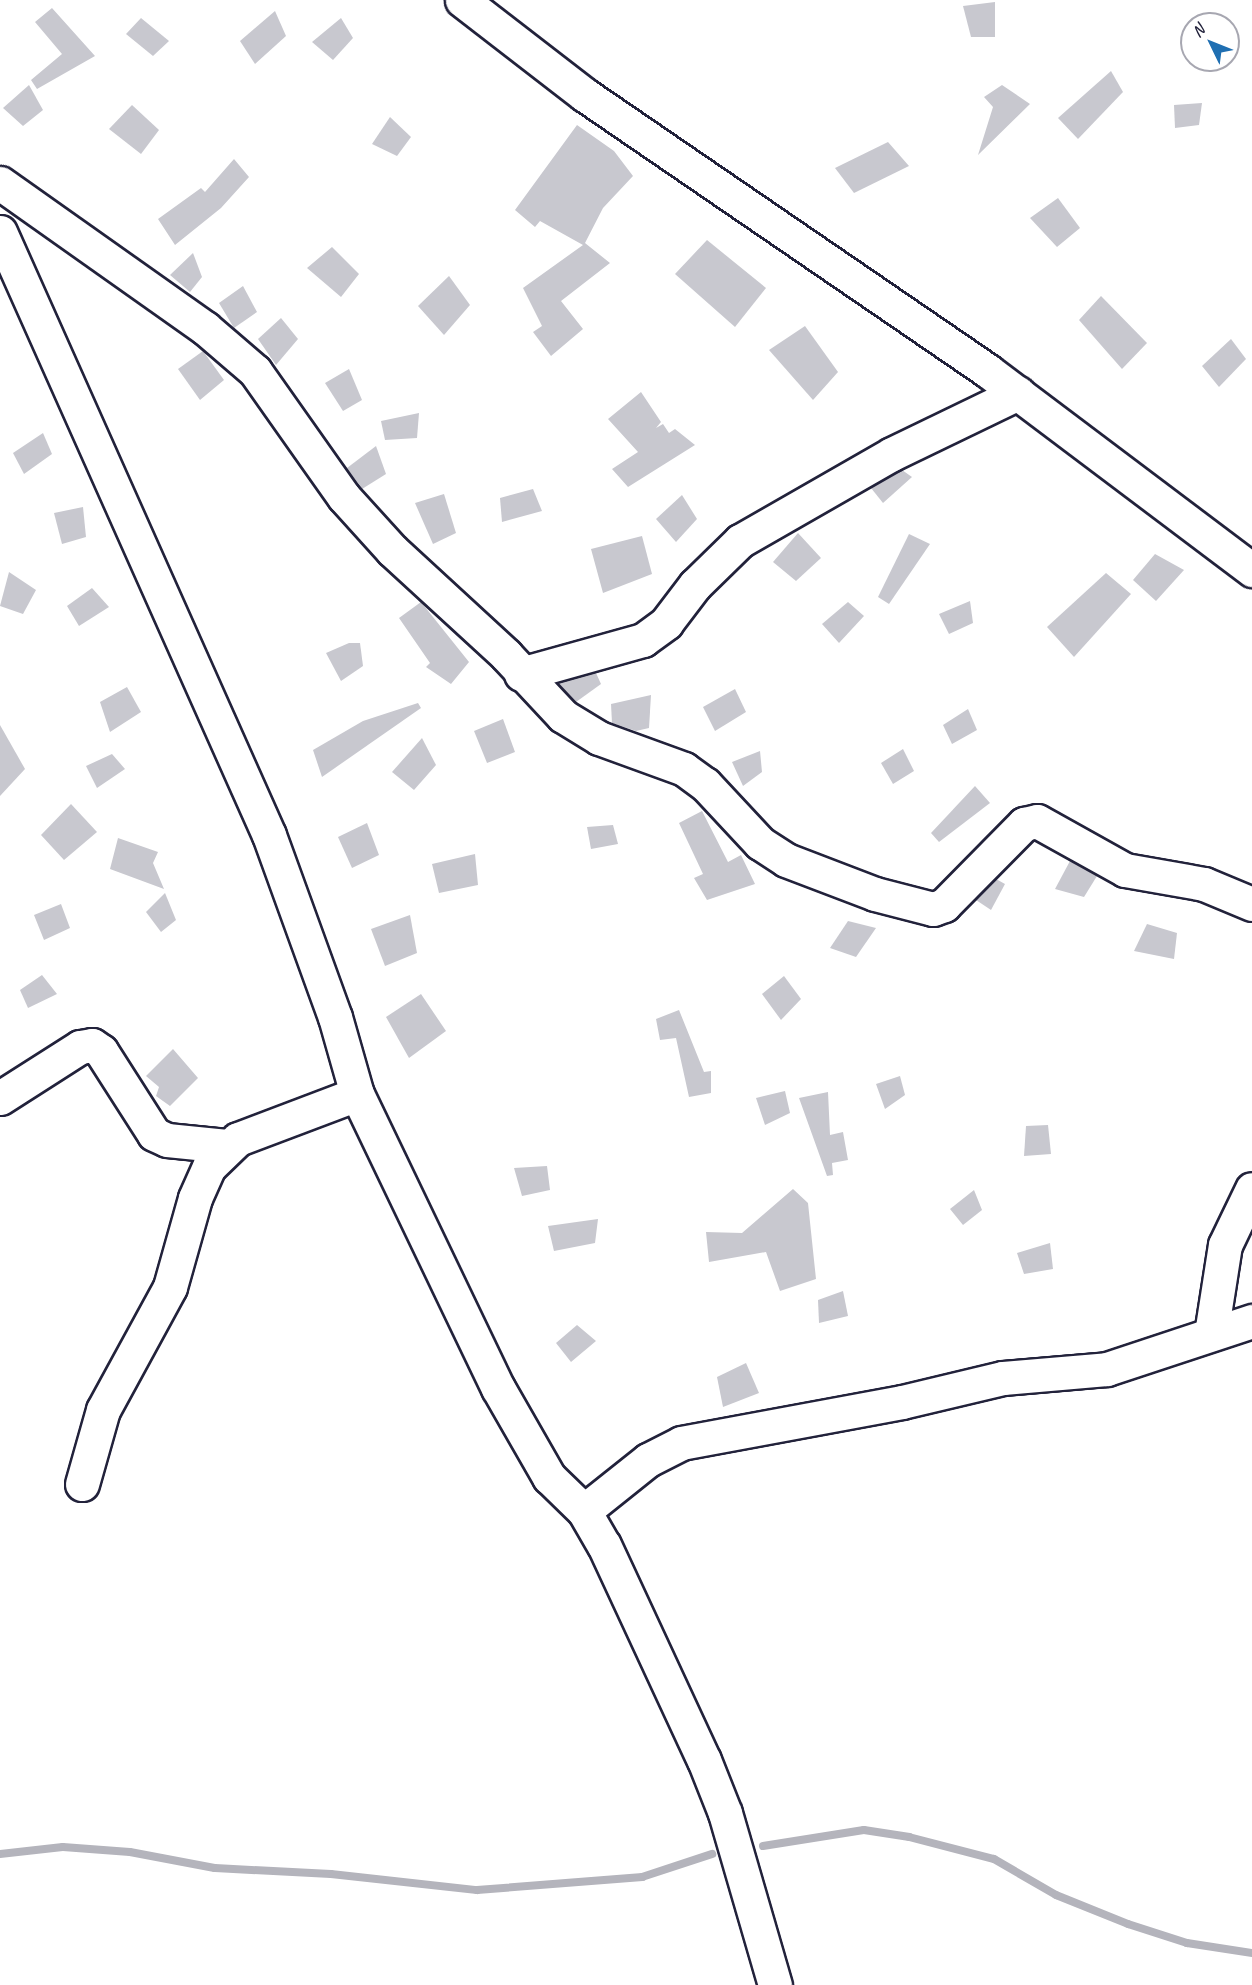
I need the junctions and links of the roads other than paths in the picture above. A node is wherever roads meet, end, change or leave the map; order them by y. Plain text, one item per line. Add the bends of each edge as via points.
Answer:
1 (462, 0) edge
2 (0, 183) edge
3 (0, 232) edge
4 (1018, 393) junction
5 (1252, 570) edge
6 (521, 674) junction
7 (1252, 904) edge
8 (357, 1094) junction
9 (0, 1098) edge
10 (227, 1146) junction
11 (1252, 1189) edge
12 (1252, 1322) edge
13 (1211, 1334) junction
14 (82, 1484) dead end
15 (584, 1511) junction
16 (775, 1985) edge

1 - 4 street via 585,95
2 - 6 street via 205,328 255,371 344,497 392,550
3 - 8 street via 269,835
4 - 5 street
4 - 6 street via 892,454 740,541 694,585 666,623 643,640
6 - 7 street via 563,716 599,738 684,769 760,843 786,860 875,894 933,909 945,905 1024,824 1037,820 1125,870 1204,884
8 - 10 street
8 - 15 street via 498,1388 549,1477
9 - 10 street via 80,1047 92,1045 101,1050 154,1134 167,1140
10 - 14 street via 209,1167 195,1198 157,1317 103,1410
11 - 13 street via 1225,1245
12 - 13 street
13 - 15 street via 1107,1369 1003,1378 903,1402 681,1443 648,1460
15 - 16 street via 725,1813

